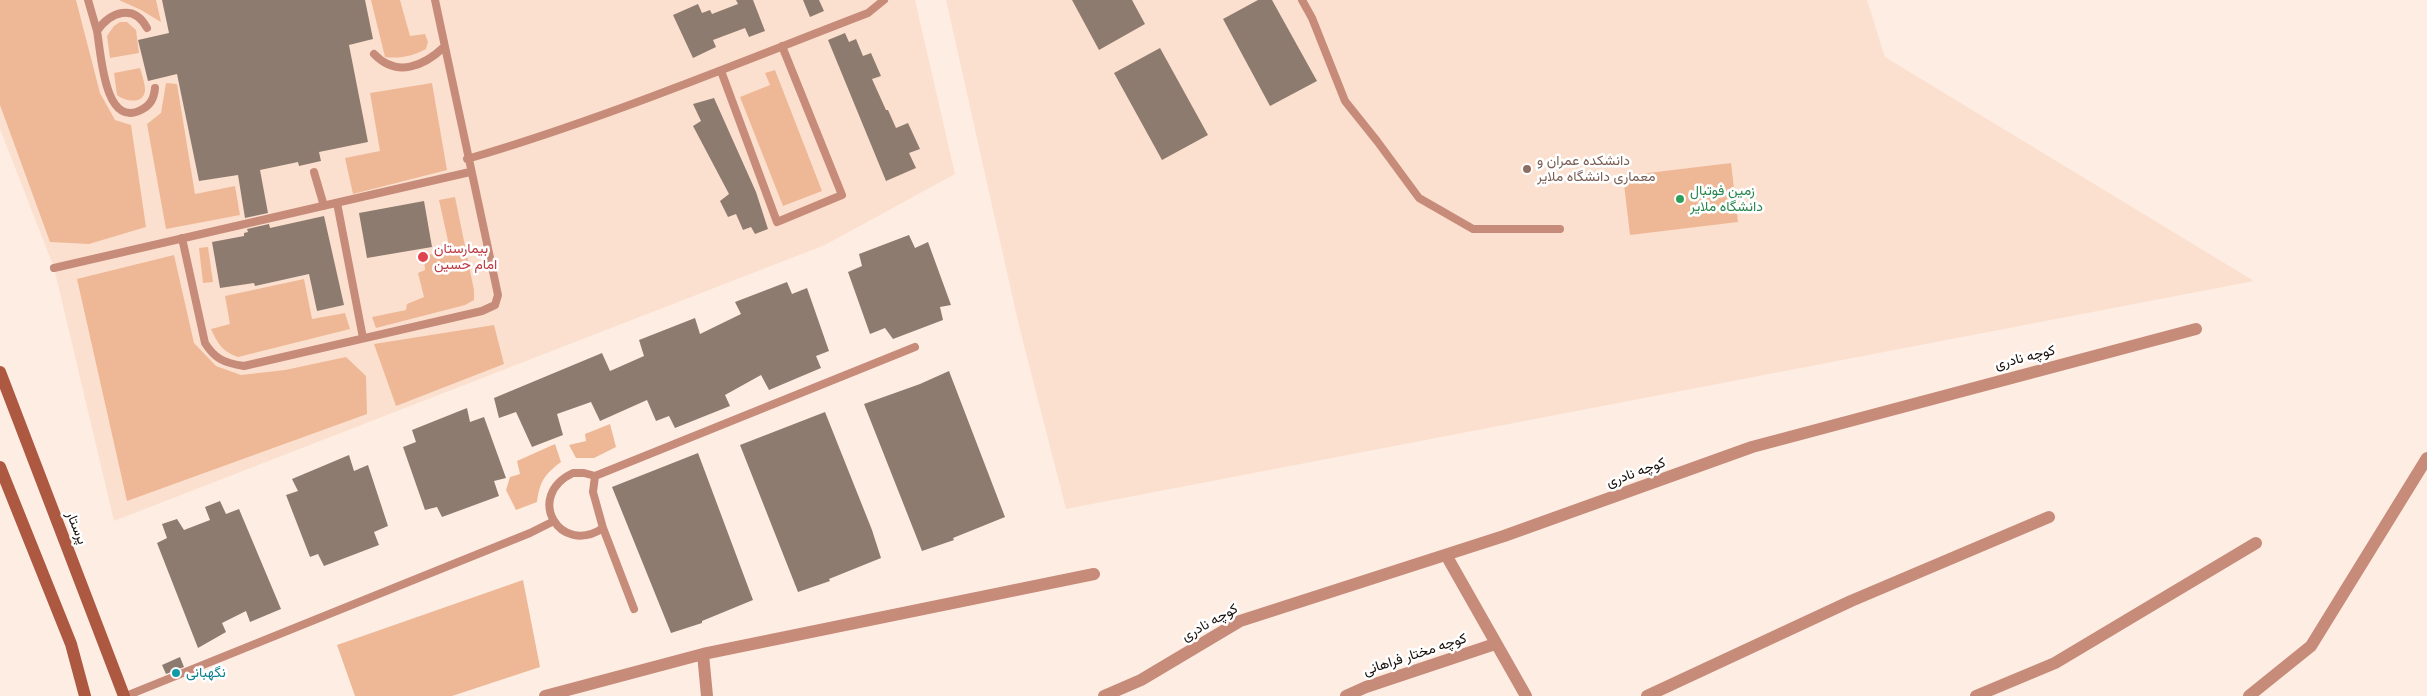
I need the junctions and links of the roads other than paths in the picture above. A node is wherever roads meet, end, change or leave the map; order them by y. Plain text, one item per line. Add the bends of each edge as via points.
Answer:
1 (88, 0) edge
2 (435, 0) edge
3 (884, 0) edge
4 (1302, 0) edge
5 (147, 28) dead end
6 (97, 31) junction
7 (782, 46) junction
8 (444, 47) junction
9 (374, 54) dead end
10 (721, 71) junction
11 (155, 88) dead end
12 (467, 159) junction
13 (314, 172) dead end
14 (470, 172) junction
15 (337, 203) junction
16 (324, 206) junction
17 (1560, 229) dead end
18 (182, 238) junction
19 (54, 268) dead end
20 (2196, 329) dead end
21 (363, 338) junction
22 (915, 347) dead end
23 (0, 372) edge
24 (2427, 458) edge
25 (0, 466) edge
26 (595, 476) junction
27 (2049, 517) dead end
28 (554, 521) junction
29 (603, 528) junction
30 (2256, 543) dead end
31 (1446, 555) junction
32 (1094, 574) dead end
33 (634, 609) dead end
34 (1495, 644) junction
35 (703, 654) junction
36 (85, 696) edge
37 (125, 696) edge
38 (545, 696) edge
39 (707, 696) edge
40 (1104, 696) edge
41 (1346, 696) edge
42 (1526, 696) edge
43 (1647, 696) edge
44 (1976, 696) edge
45 (2249, 696) edge

1 - 6 lane
2 - 8 lane
3 - 7 lane via 868,13
4 - 17 lane via 1345,101 1419,198 1473,229
5 - 6 lane via 136,16 116,13
6 - 11 lane via 108,96 119,108 128,112 139,111 151,101
7 - 10 lane
7 - 10 lane via 842,196 777,222
8 - 9 lane via 432,59 406,68 387,63
8 - 12 lane
10 - 12 lane via 528,141
12 - 14 lane
13 - 16 lane
14 - 15 lane
14 - 21 lane via 498,295 495,305
15 - 16 lane
15 - 21 lane
16 - 18 lane
18 - 19 lane
18 - 21 lane via 204,343 213,356 225,364 244,366
20 - 31 street, کوچه نادری via 1752,447
22 - 26 lane
23 - 37 main road, پرستار
24 - 45 street via 2311,646
25 - 36 main road via 71,644
26 - 28 lane via 573,473 555,486 549,507
26 - 29 lane via 593,492
27 - 43 street via 1852,601
28 - 29 lane via 574,536 594,534
28 - 37 lane
29 - 33 lane
30 - 44 street via 2055,663
31 - 34 street
31 - 40 street, کوچه نادری via 1240,621 1141,680
32 - 35 street
34 - 41 street, کوچه مختار فراهانی
34 - 42 street
35 - 38 street
35 - 39 street

